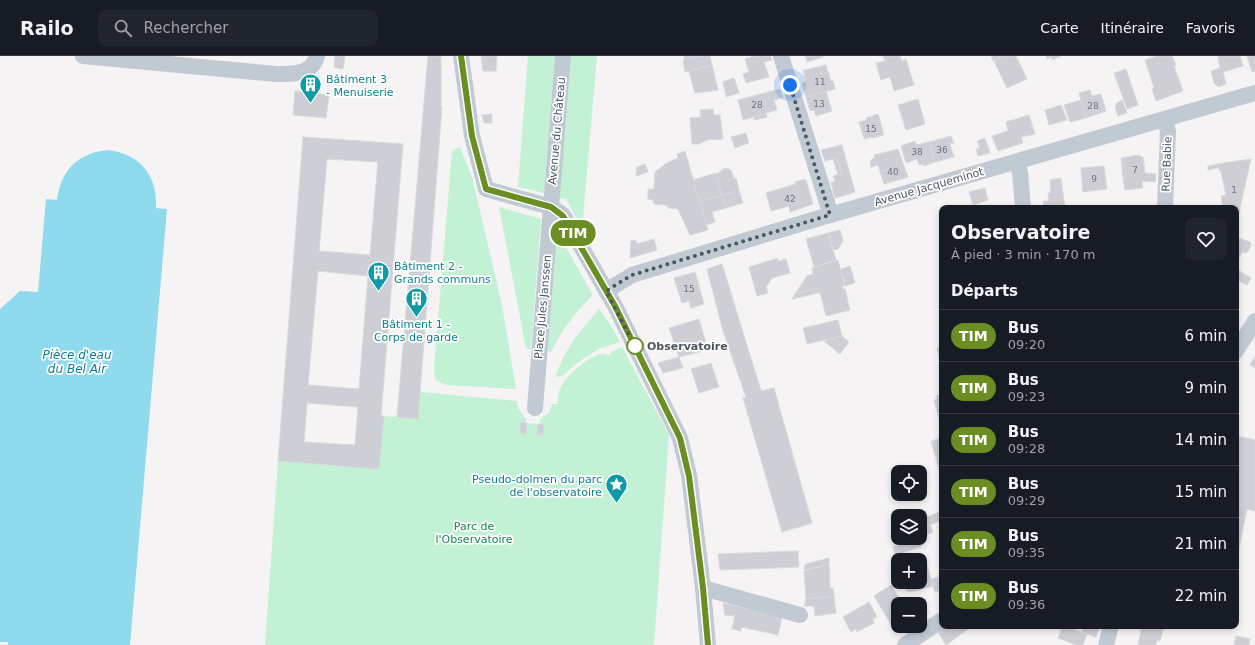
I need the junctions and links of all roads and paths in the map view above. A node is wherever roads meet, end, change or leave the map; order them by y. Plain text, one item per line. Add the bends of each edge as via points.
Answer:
1 (83, 56) edge
2 (318, 56) edge
3 (461, 56) edge
4 (563, 56) edge
5 (781, 56) edge
6 (1255, 93) edge
7 (1165, 120) junction
8 (1017, 162) junction
9 (1023, 205) edge
10 (1165, 205) edge
11 (551, 207) junction
12 (830, 215) junction
13 (606, 291) junction
14 (1255, 321) edge
15 (1239, 347) edge
16 (535, 408) dead end
17 (703, 588) junction
18 (800, 615) dead end
19 (939, 622) edge
20 (1111, 629) edge
21 (708, 645) edge
22 (905, 645) edge
23 (1106, 645) edge

1 - 2 street via 276,74 293,74 309,69
3 - 11 street via 472,136 486,189
4 - 11 street, Avenue du Château
5 - 12 street
6 - 7 street, Avenue Jacqueminot
7 - 8 street, Avenue Jacqueminot
7 - 10 street, Rue Babie via 1168,131
8 - 9 street
8 - 12 street, Avenue Jacqueminot
11 - 13 street via 563,216
11 - 16 street, Place Jules Janssen
12 - 13 street, Avenue Jacqueminot via 632,275
13 - 17 street via 680,438 689,476
14 - 15 street
17 - 18 street
17 - 21 street
19 - 22 street
20 - 23 street

